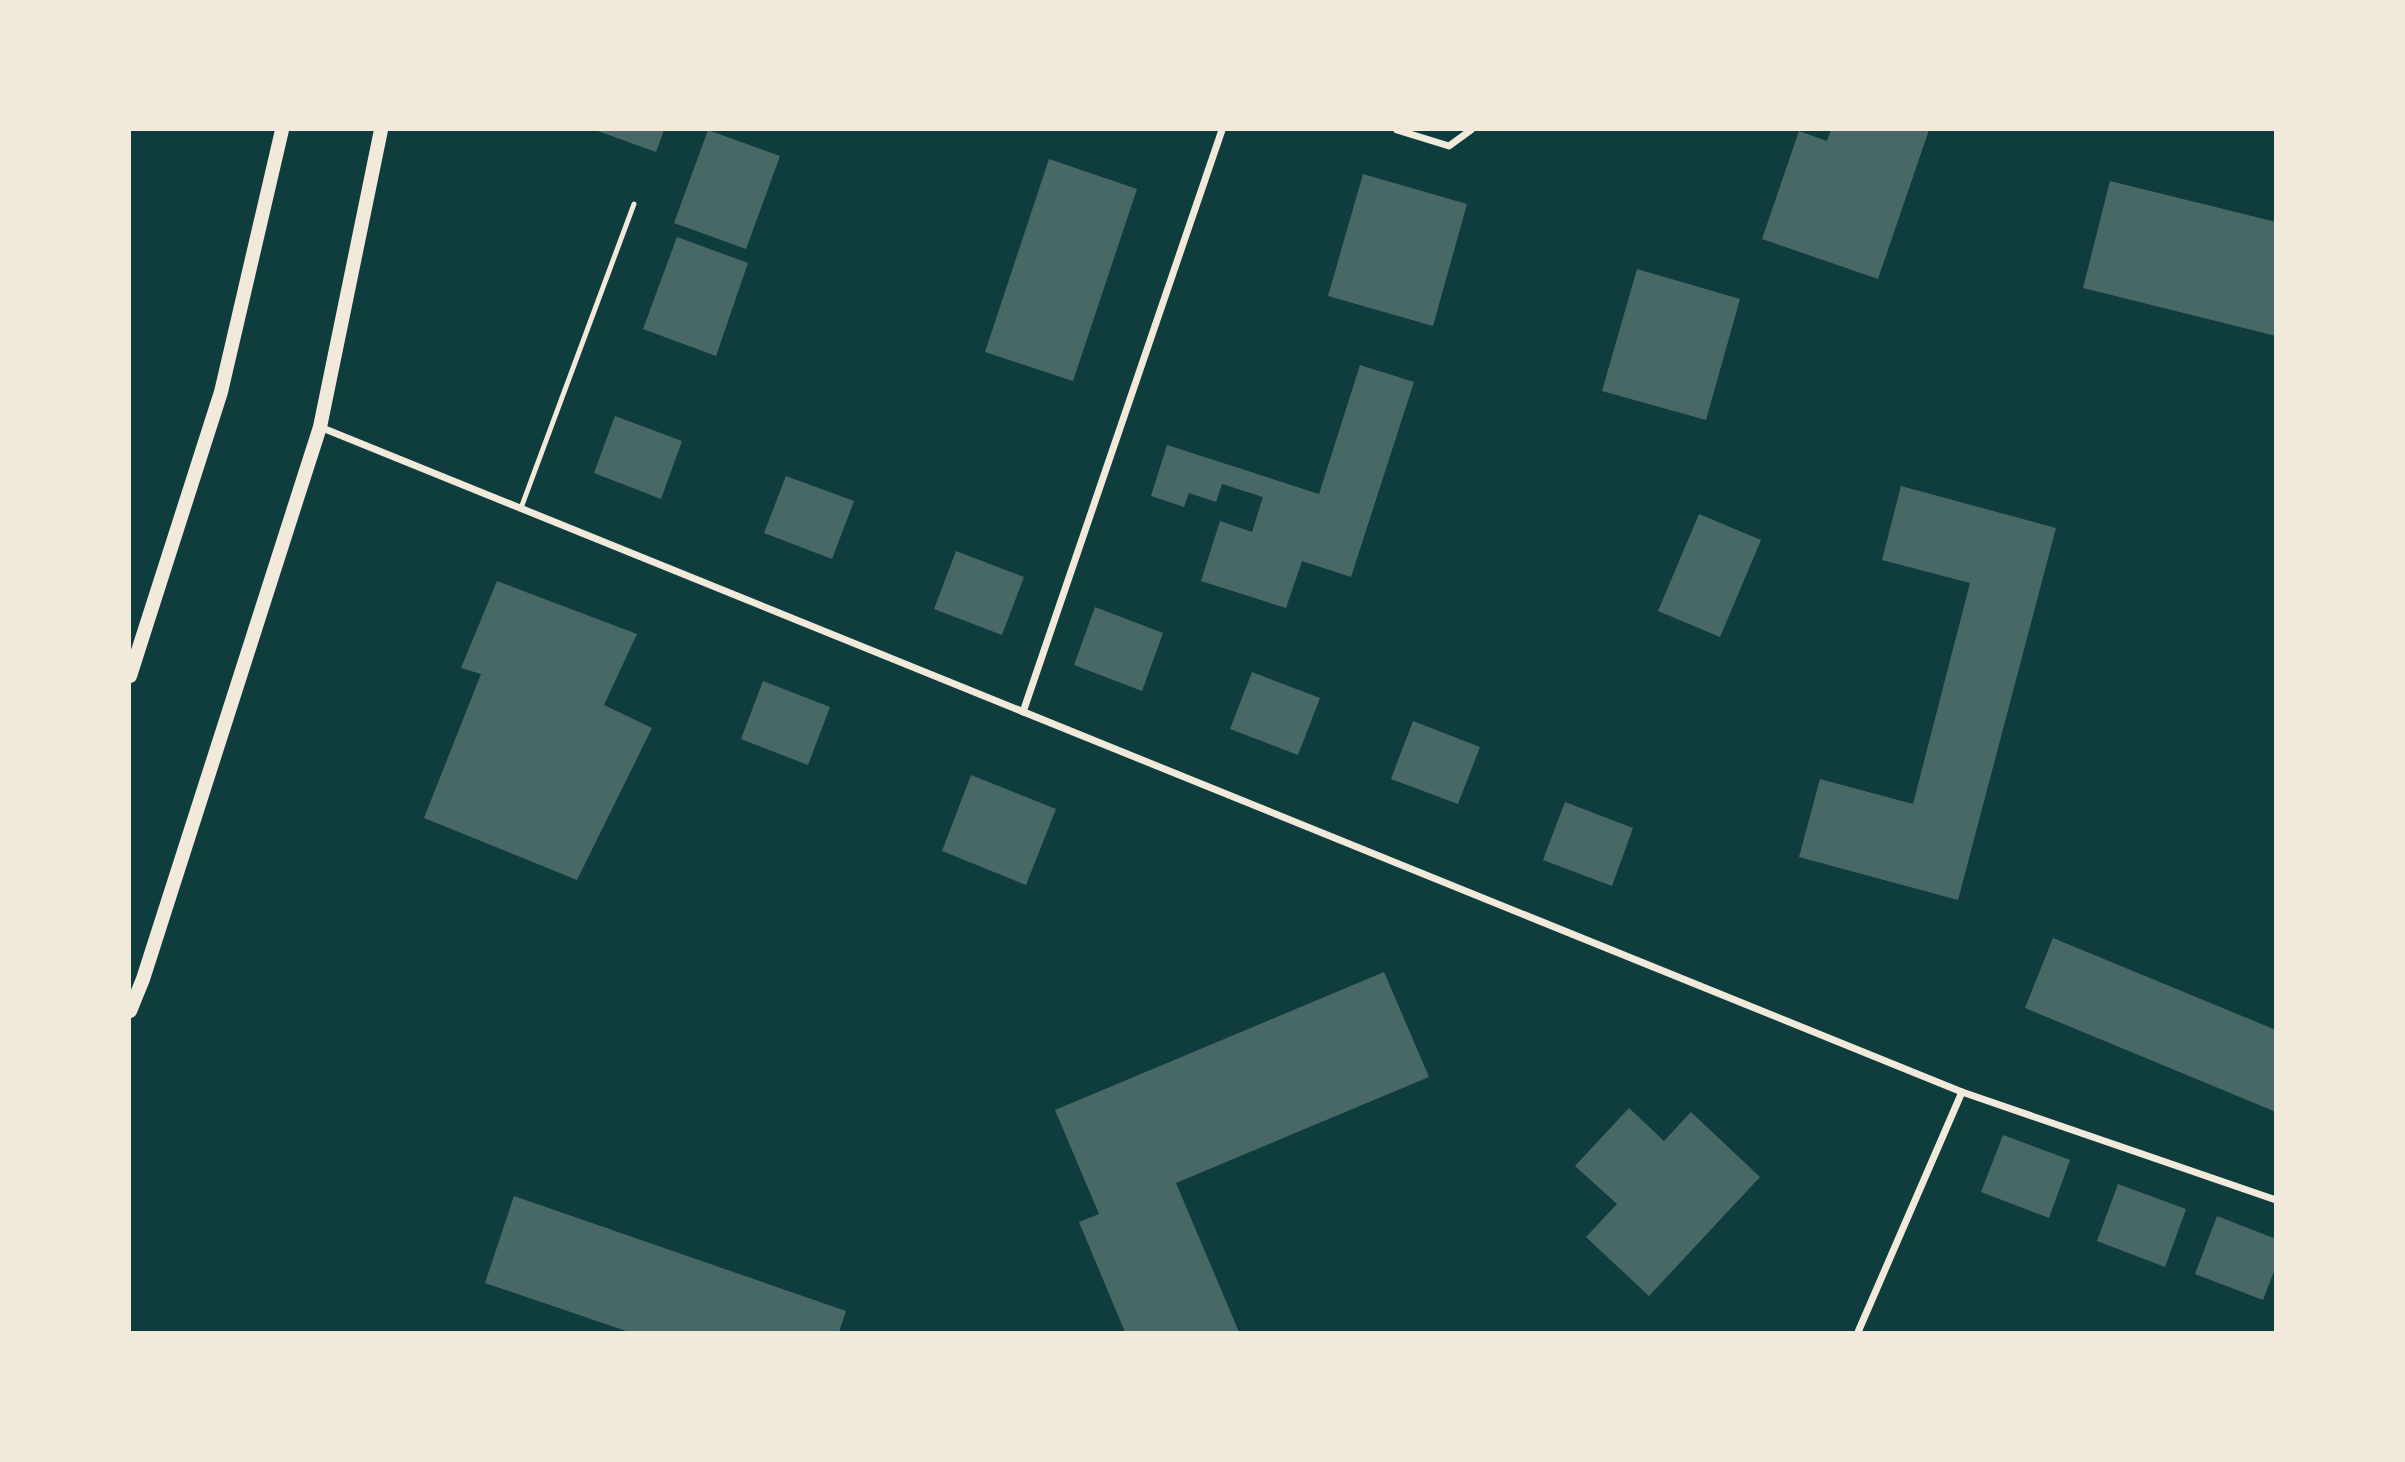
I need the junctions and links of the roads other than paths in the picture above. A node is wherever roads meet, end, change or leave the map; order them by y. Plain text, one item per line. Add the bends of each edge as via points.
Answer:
1 (282, 130) edge
2 (381, 130) edge
3 (1222, 130) edge
4 (1397, 130) edge
5 (1471, 130) edge
6 (634, 204) dead end
7 (320, 427) junction
8 (521, 508) junction
9 (130, 676) edge
10 (1023, 712) junction
11 (130, 1011) edge
12 (1962, 1092) junction
13 (2276, 1200) edge
14 (1858, 1332) edge

1 - 9 main road via 220,392
2 - 7 main road
3 - 10 street
4 - 5 street via 1448,146
6 - 8 lane
7 - 8 street
7 - 11 main road
8 - 10 street
10 - 12 street
12 - 13 street
12 - 14 street

